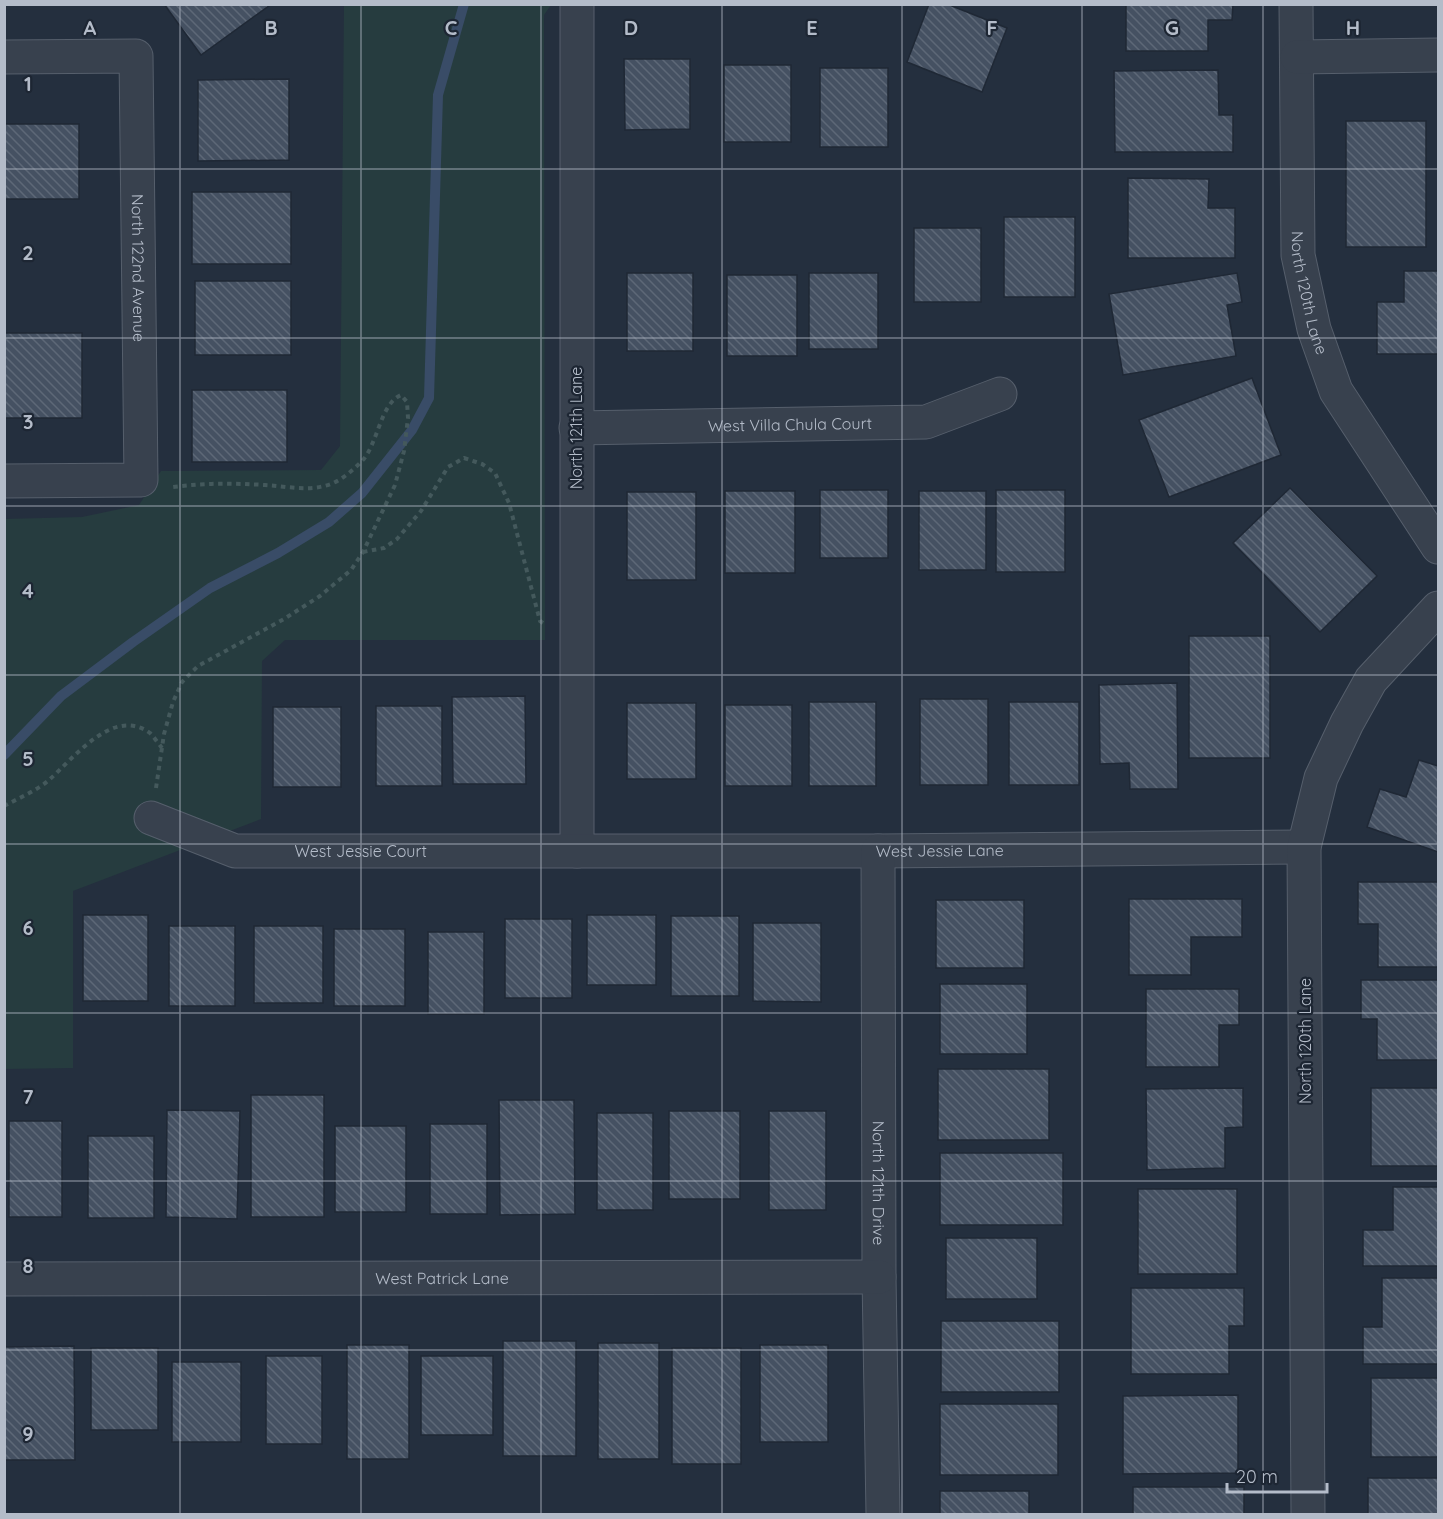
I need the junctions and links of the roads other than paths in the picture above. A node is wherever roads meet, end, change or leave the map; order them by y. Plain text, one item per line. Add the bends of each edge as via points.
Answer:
1 (577, 4) edge
2 (1296, 4) edge
3 (1438, 55) edge
4 (4, 57) edge
5 (1297, 57) junction
6 (1000, 394) dead end
7 (576, 428) junction
8 (4, 481) edge
9 (1438, 547) edge
10 (1438, 608) edge
11 (151, 818) road end
12 (1304, 847) junction
13 (577, 851) junction
14 (878, 851) junction
15 (879, 1277) junction
16 (4, 1278) edge
17 (884, 1515) edge
18 (1308, 1515) edge

1 - 7 street, North 121th Lane
2 - 5 street, North 120th Lane
3 - 5 street
4 - 8 street, North 122nd Avenue via 135,56 141,480
5 - 9 street, North 120th Lane via 1298,255 1314,329 1336,391
6 - 7 street, West Villa Chula Court via 926,422
7 - 13 street, North 121th Lane
10 - 12 street, North 120th Lane via 1371,680 1321,778
11 - 13 street, West Jessie Court via 235,851
12 - 14 street, West Jessie Lane
12 - 18 street, North 120th Lane
13 - 14 street, West Jessie Lane
14 - 15 street, North 121th Drive
15 - 16 street, West Patrick Lane
15 - 17 street, North 121th Drive

